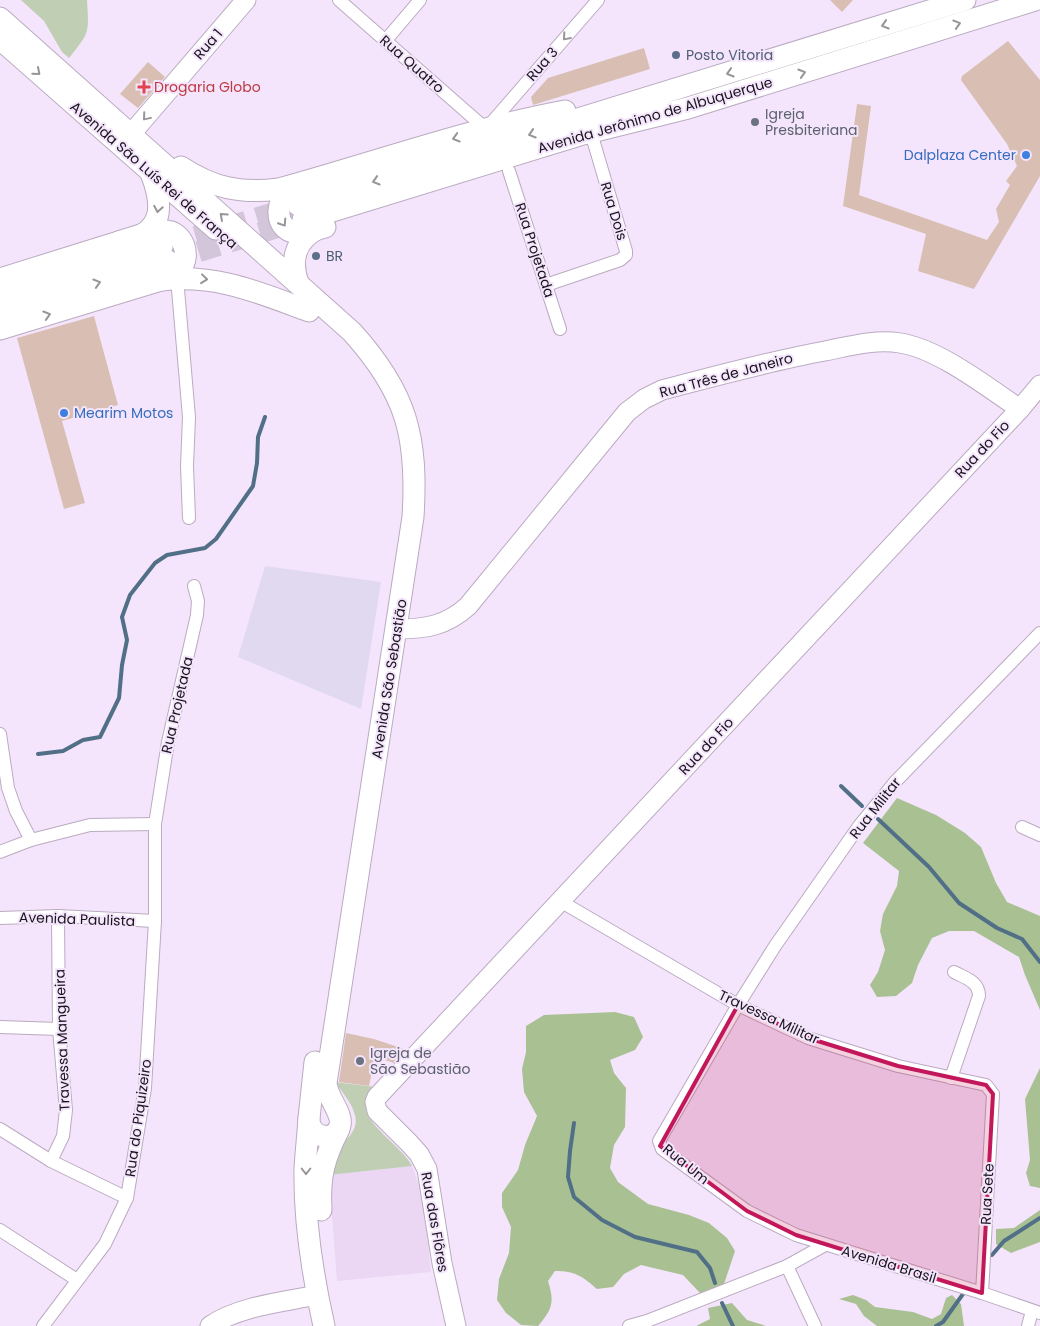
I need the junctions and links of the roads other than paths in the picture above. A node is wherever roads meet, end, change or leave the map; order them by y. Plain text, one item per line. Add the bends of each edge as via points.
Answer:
1 (246, 0) edge
2 (338, 0) edge
3 (420, 0) edge
4 (598, 0) edge
5 (965, 0) edge
6 (1035, 0) edge
7 (0, 18) edge
8 (0, 39) edge
9 (386, 40) junction
10 (652, 96) junction
11 (688, 108) junction
12 (486, 129) junction
13 (131, 134) junction
14 (594, 143) junction
15 (509, 171) junction
16 (151, 173) junction
17 (316, 179) junction
18 (307, 218) junction
19 (137, 237) junction
20 (167, 266) junction
21 (0, 279) edge
22 (298, 284) junction
23 (546, 285) junction
24 (0, 296) edge
25 (309, 311) junction
26 (0, 313) edge
27 (0, 329) edge
28 (560, 329) dead end
29 (1038, 391) edge
30 (1020, 409) junction
31 (189, 518) dead end
32 (194, 586) dead end
33 (397, 629) junction
34 (1040, 633) edge
35 (0, 734) edge
36 (155, 824) junction
37 (1022, 827) dead end
38 (1040, 835) edge
39 (31, 840) junction
40 (0, 852) edge
41 (560, 901) junction
42 (58, 916) junction
43 (0, 918) edge
44 (155, 921) junction
45 (954, 972) dead end
46 (738, 1005) junction
47 (0, 1027) edge
48 (59, 1029) junction
49 (951, 1078) junction
50 (993, 1094) joint
51 (375, 1107) joint
52 (309, 1120) junction
53 (338, 1120) junction
54 (0, 1129) edge
55 (51, 1161) junction
56 (127, 1198) junction
57 (0, 1230) edge
58 (825, 1245) junction
59 (787, 1266) junction
60 (77, 1280) junction
61 (982, 1293) junction
62 (317, 1295) junction
63 (1036, 1312) edge
64 (648, 1324) edge
65 (43, 1326) edge
66 (210, 1326) edge
67 (324, 1326) edge
68 (338, 1326) edge
69 (456, 1326) edge
70 (628, 1326) edge
71 (815, 1326) edge
72 (1028, 1326) edge

1 -> 13 street, Rua 1
2 - 9 street, Rua Quatro
3 - 9 street
4 -> 12 street, Rua 3
5 -> 10 main road, Avenida Jerônimo de Albuquerque
11 -> 6 main road, Avenida Jerônimo de Albuquerque
7 - 13 main road, Avenida São Luís Rei de França
8 -> 16 main road, Avenida São Luís Rei de França
9 - 12 street, Rua Quatro
10 - 12 main road
10 -> 18 main road, Avenida Jerônimo de Albuquerque
11 - 14 main road
11 - 18 main road, Avenida Jerônimo de Albuquerque via 583,134
12 -> 17 main road
13 - 17 main road via 186,171 225,188 267,190
22 -> 13 main road, Avenida São Luís Rei de França
14 - 15 main road
14 - 23 street, Rua Dois via 626,255 620,260
15 - 18 main road
15 - 23 street, Rua Projetada
16 -> 19 main road via 158,193 159,210 152,225
16 - 25 main road, Avenida São Luís Rei de França
17 -> 18 main road via 286,194 278,212 281,222 292,232 299,233
18 - 22 main road via 306,237 296,252 294,268
19 - 20 main road via 167,231 175,234 183,242 186,256 176,272
19 - 21 main road
20 - 24 main road
20 -> 25 main road
26 -> 20 main road
27 -> 20 main road
20 - 31 street via 189,417
22 - 33 main road, Avenida São Sebastião via 370,351 385,372 407,421 415,471 413,517
23 - 28 street, Rua Projetada
25 - 52 main road, Avenida São Sebastião via 344,342 375,384 396,435 402,487 401,517 385,631
29 - 30 street, Rua do Fio
30 - 33 street, Rua Três de Janeiro via 961,370 930,353 901,343 870,342 807,354 662,390 644,399 621,419 468,606 431,627
30 - 41 street, Rua do Fio
32 - 36 street, Rua Projetada via 197,615 168,742
33 - 53 main road, Avenida São Sebastião via 327,1077 328,1093
34 - 46 street, Rua Militar via 895,782 859,826
35 - 39 street via 8,788
36 - 39 street via 90,825
36 - 44 street, Rua do Piquizeiro
37 - 38 street
39 - 40 street
41 - 46 street, Travessa Militar
41 - 51 street, Rua do Fio via 377,1097
42 - 43 street, Avenida Paulista
42 - 44 street, Avenida Paulista
42 - 48 street, Travessa Mangueira
44 - 56 street, Rua do Piquizeiro via 145,1088
45 - 49 street via 974,983 979,996
46 - 49 street, Travessa Militar via 808,1038 898,1066
46 - 58 street, Rua Um via 661,1137 660,1146 747,1211
47 - 48 street
48 - 55 street, Travessa Mangueira via 66,1110 63,1136
49 - 50 street, Travessa Militar via 986,1085
50 - 61 street, Rua Sete
51 - 69 street, Rua das Flôres via 380,1116 419,1154 426,1168
52 - 53 main road via 313,1132 321,1137 331,1136
52 -> 62 main road, Avenida São Sebastião via 306,1206
53 - 68 main road via 320,1188 326,1262
54 - 55 street
55 - 56 street
56 - 60 street, Rua do Piquizeiro via 104,1244
57 - 60 street
58 - 59 street, Avenida Brasil
58 - 61 street, Avenida Brasil
59 - 64 street, Avenida Brasil
59 - 71 street
60 - 65 street, Rua do Piquizeiro
61 - 63 street, Avenida Brasil
62 - 66 street via 249,1309 226,1316
62 - 67 main road, Avenida São Sebastião
63 - 72 street
64 - 70 street, Avenida Brasil

